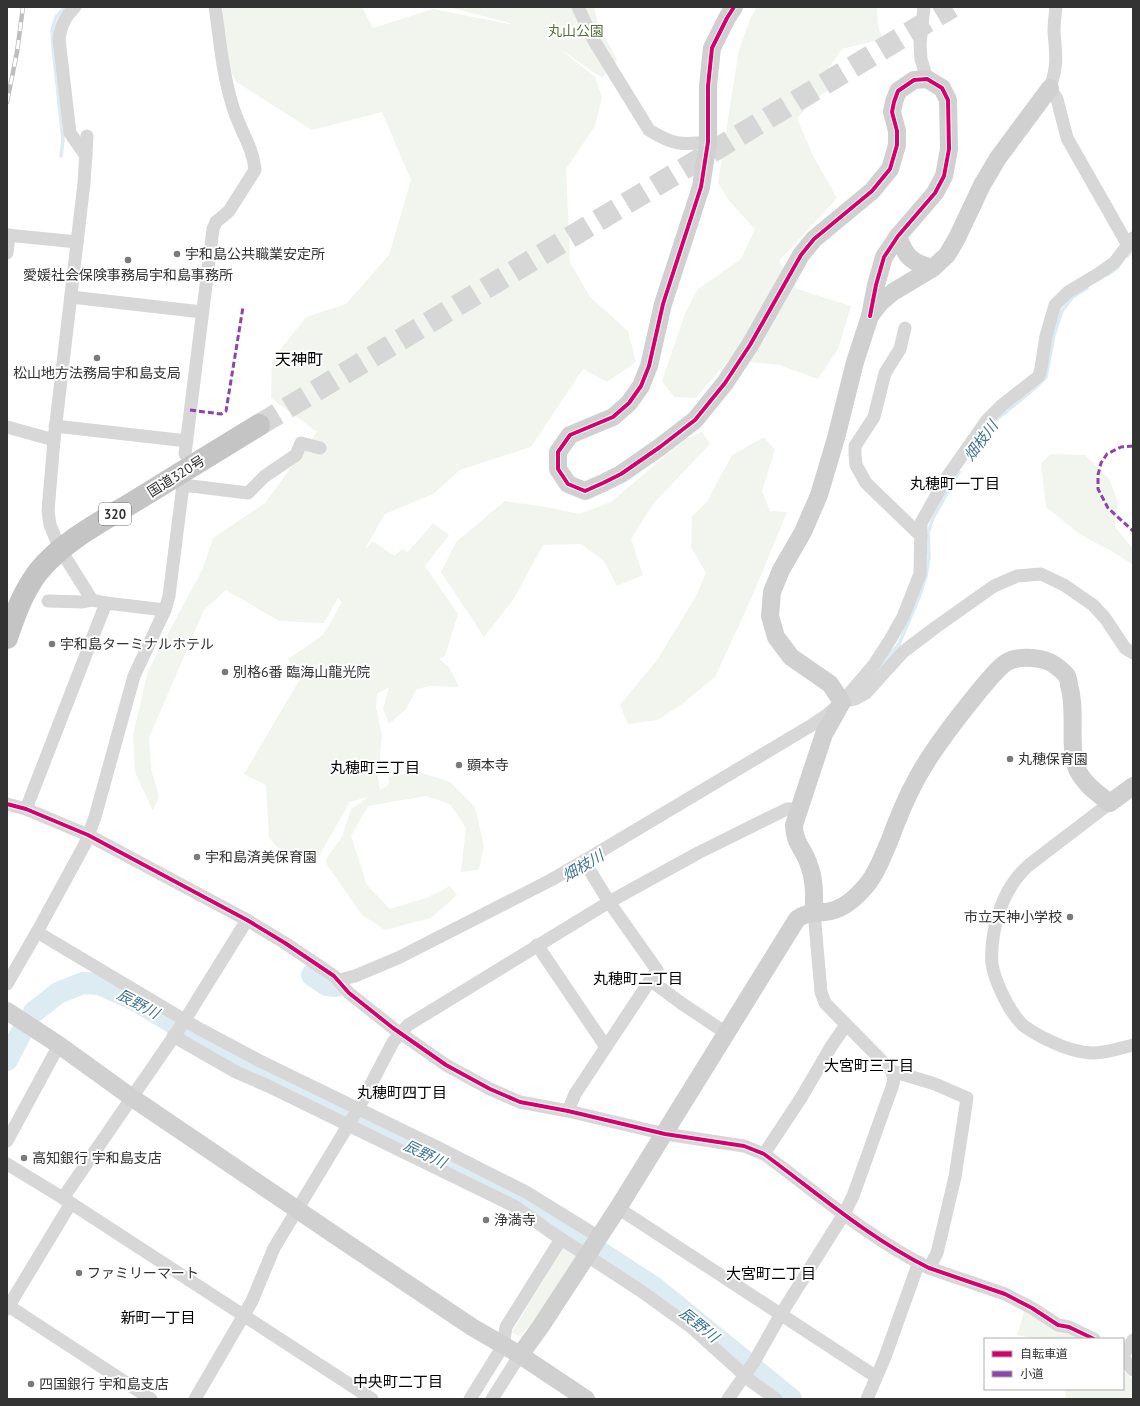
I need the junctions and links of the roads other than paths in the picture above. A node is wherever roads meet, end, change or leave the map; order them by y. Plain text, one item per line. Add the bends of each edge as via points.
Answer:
1 (75, 7) edge
2 (215, 7) edge
3 (578, 7) edge
4 (734, 7) edge
5 (924, 7) edge
6 (1056, 7) edge
7 (927, 79) junction
8 (1050, 88) junction
9 (87, 136) dead end
10 (708, 142) junction
11 (86, 156) junction
12 (8, 235) edge
13 (898, 236) junction
14 (1131, 241) edge
15 (77, 242) junction
16 (7, 253) edge
17 (932, 268) junction
18 (71, 297) junction
19 (202, 312) junction
20 (870, 316) junction
21 (905, 328) dead end
22 (259, 425) tunnel mouth
23 (55, 426) junction
24 (7, 427) edge
25 (54, 440) junction
26 (320, 448) dead end
27 (921, 536) junction
28 (60, 549) junction
29 (92, 600) junction
30 (48, 601) dead end
31 (106, 603) junction
32 (165, 610) junction
33 (7, 638) edge
34 (1133, 653) edge
35 (842, 702) junction
36 (1133, 786) edge
37 (1110, 803) junction
38 (7, 804) edge
39 (26, 809) junction
40 (799, 809) junction
41 (84, 844) junction
42 (586, 865) junction
43 (609, 902) junction
44 (814, 912) junction
45 (244, 925) junction
46 (37, 932) junction
47 (537, 945) junction
48 (338, 980) junction
49 (650, 980) junction
50 (7, 984) edge
51 (7, 1011) edge
52 (846, 1025) junction
53 (179, 1028) junction
54 (400, 1032) junction
55 (726, 1033) junction
56 (59, 1045) junction
57 (1133, 1045) edge
58 (606, 1048) junction
59 (892, 1071) junction
60 (131, 1097) junction
61 (358, 1110) junction
62 (568, 1111) junction
63 (349, 1124) junction
64 (665, 1134) junction
65 (7, 1141) edge
66 (764, 1154) junction
67 (7, 1164) edge
68 (67, 1201) junction
69 (618, 1208) junction
70 (297, 1209) junction
71 (844, 1214) junction
72 (571, 1235) junction
73 (593, 1247) junction
74 (924, 1265) junction
75 (8, 1307) edge
76 (781, 1314) junction
77 (243, 1315) junction
78 (1092, 1338) edge
79 (1133, 1340) edge
80 (503, 1346) junction
81 (1124, 1354) edge
82 (520, 1356) junction
83 (1124, 1357) edge
84 (749, 1369) junction
85 (1133, 1370) edge
86 (875, 1376) junction
87 (152, 1399) edge
88 (195, 1399) edge
89 (372, 1399) edge
90 (470, 1399) edge
91 (492, 1399) edge
92 (586, 1399) edge
93 (728, 1399) edge
94 (776, 1399) edge
95 (867, 1399) edge

1 - 11 street via 66,17 59,39 70,133
2 - 19 street via 223,73 232,106 251,150 255,170 229,211 216,222 213,229
3 - 10 street via 593,39 649,130 664,140 685,145
4 - 10 street via 712,48 708,86
5 - 7 street via 920,44
6 - 8 street via 1055,72
7 - 10 street via 914,80 898,91 892,112 897,131 897,145 890,170 872,190 814,239 801,255 750,345 725,383 695,420 621,474 585,491 568,484 558,469 558,452 570,435 613,417 629,404 641,386 649,366 664,304 700,186
7 - 13 street via 942,88 948,100 949,149 944,176 935,192
8 - 14 street via 1057,99 1067,138 1125,240
8 - 17 street via 998,158 947,255
9 - 11 street
11 - 15 street
12 - 15 street
12 - 16 street
13 - 17 street via 912,261
13 - 20 street via 884,257
14 - 27 street via 1115,262 1068,292 1055,305 1039,376 987,420 945,480 921,523
15 - 18 street
17 - 20 street via 893,292
18 - 19 street
18 - 23 street
19 - 23 street via 186,448
20 - 35 street via 819,494 803,532 781,570 772,592 770,616 776,637 791,657 830,684
21 - 27 street via 900,349 884,373 874,417 855,446 855,454 856,465 866,483
22 - 28 highway, 国道320号 / 320
23 - 25 street
24 - 25 street
25 - 28 street via 48,511 50,525
26 - 32 street via 300,443 296,455 265,476 248,493 182,485 169,596
27 - 35 street via 920,574 903,617 873,666
28 - 29 street
28 - 33 highway, 国道320号 / 320 via 38,572 26,591
29 - 30 street
29 - 31 street
31 - 32 street
31 - 39 street
32 - 41 street via 134,676 95,817
34 - 35 street via 1125,648 1105,618 1092,605 1064,586 1041,574 1017,576 994,586 903,652 866,693
35 - 40 street via 824,734
35 - 42 street via 812,725
36 - 37 street
37 - 44 street via 1086,782 1078,769 1074,757 1072,696 1067,676 1055,664 1037,658 1008,661 973,699 942,739 917,778 878,866 868,882 845,906 831,911
37 - 57 street via 1029,865 1012,883 999,912 992,938 992,964 1008,1006 1023,1025 1036,1034 1070,1049 1094,1053
38 - 39 street
39 - 41 street
40 - 43 street via 787,809 698,853
40 - 44 street via 794,835 809,864 813,882
41 - 45 street
41 - 46 street
42 - 43 street
42 - 48 street via 398,958 356,976
43 - 47 street
43 - 49 street via 657,970
44 - 52 street via 821,992 825,1003
44 - 55 street via 803,914 797,919
45 - 48 street via 285,943
45 - 53 street
46 - 50 street
46 - 53 street via 152,1002
47 - 54 street
47 - 58 street
48 - 54 street via 349,993
49 - 55 street
49 - 58 street
51 - 56 street
52 - 59 street
52 - 66 street
53 - 60 street
53 - 61 street via 260,1061
53 - 63 street via 236,1072
54 - 61 street
54 - 62 street via 446,1065 490,1089 520,1102
55 - 64 street
56 - 60 street
56 - 65 street
58 - 62 street via 575,1094
59 - 71 street via 892,1086 853,1196
59 - 74 street via 935,1084 967,1098 955,1177 937,1253
60 - 68 street
60 - 70 street
61 - 63 street
61 - 72 street via 526,1192
62 - 64 street
63 - 70 street
63 - 72 street
64 - 66 street via 744,1146
64 - 69 street
66 - 71 street
67 - 68 street
68 - 75 street
68 - 77 street
69 - 73 street
69 - 76 street
70 - 77 street via 274,1248 252,1302
70 - 80 street
71 - 74 street
71 - 76 street
72 - 73 street
72 - 73 street
72 - 80 street via 506,1328
73 - 82 street
73 - 84 street via 642,1291
74 - 78 street via 1005,1294 1058,1325 1070,1327
74 - 86 street
75 - 87 street
76 - 84 street
76 - 86 street
77 - 88 street
77 - 89 street
79 - 81 street
80 - 82 street
80 - 90 street
82 - 91 street
82 - 92 street
83 - 85 street
84 - 93 street
84 - 94 street via 752,1382
86 - 95 street

